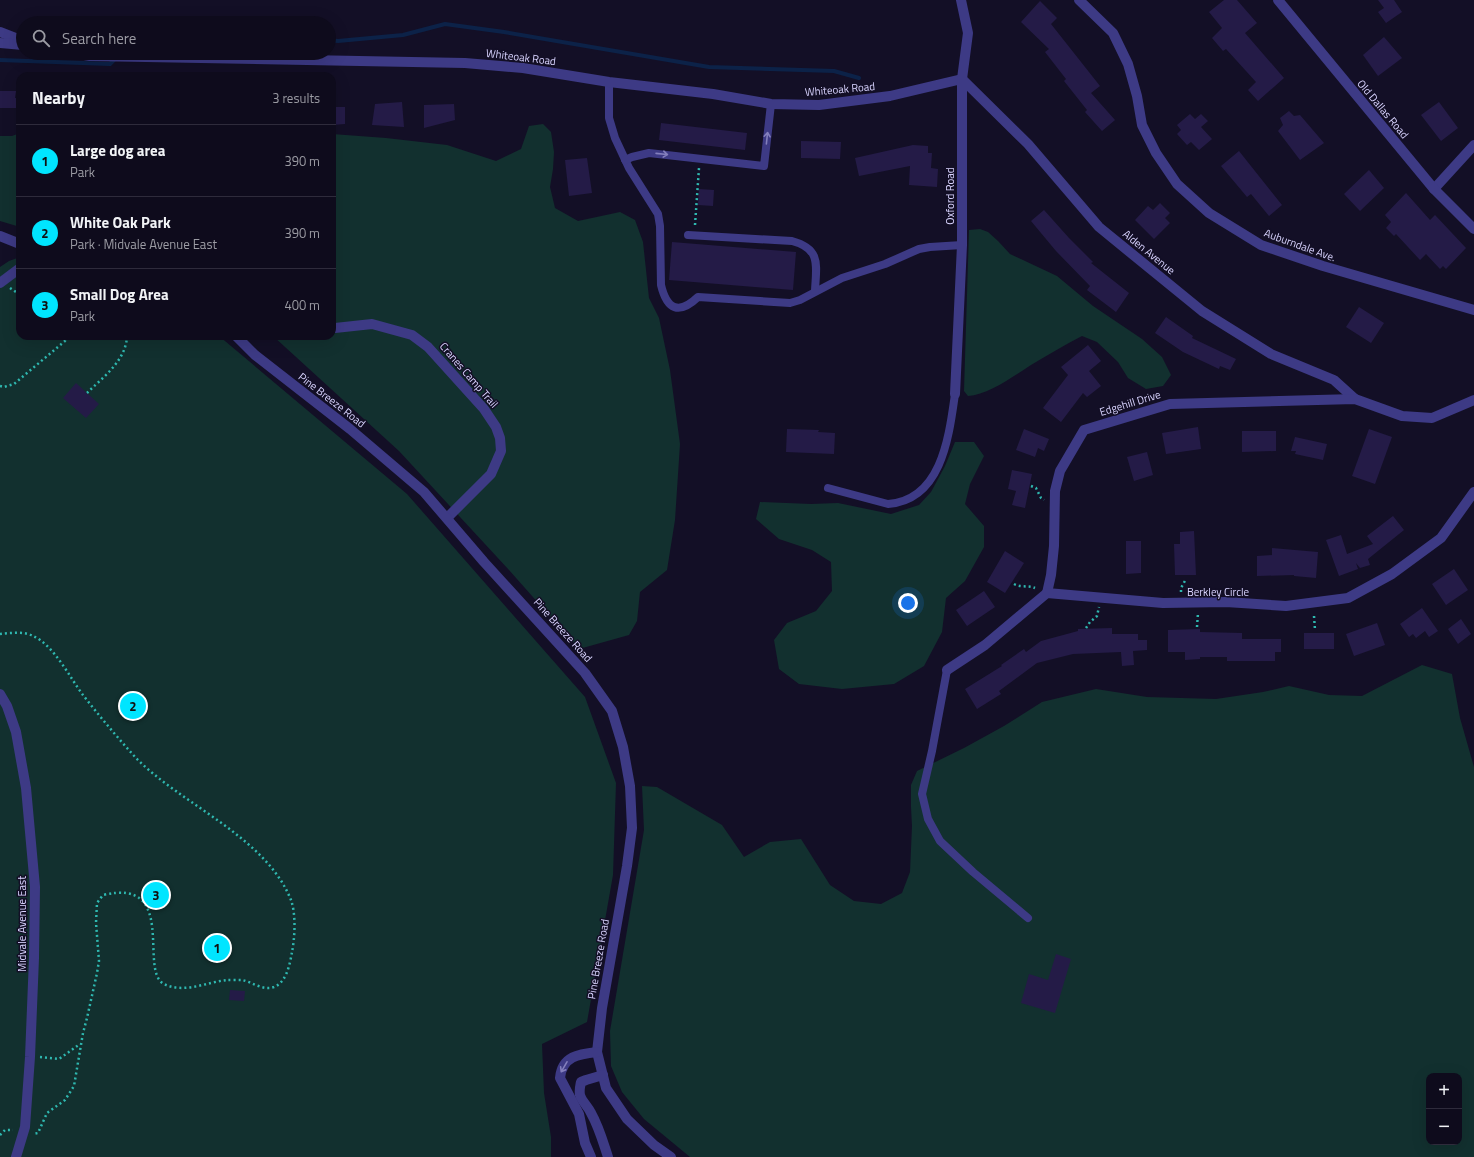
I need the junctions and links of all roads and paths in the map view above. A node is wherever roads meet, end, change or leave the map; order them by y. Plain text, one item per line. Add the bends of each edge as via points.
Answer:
1 (962, 0) edge
2 (1079, 0) edge
3 (1278, 0) edge
4 (0, 32) edge
5 (16, 38) edge
6 (0, 44) edge
7 (16, 45) edge
8 (268, 60) edge
9 (962, 79) junction
10 (609, 82) junction
11 (771, 104) junction
12 (1474, 145) edge
13 (700, 158) junction
14 (625, 160) junction
15 (1434, 189) junction
16 (1474, 229) edge
17 (691, 235) joint
18 (0, 236) edge
19 (16, 242) edge
20 (962, 245) junction
21 (16, 271) edge
22 (0, 283) edge
23 (815, 291) junction
24 (1474, 310) edge
25 (336, 328) edge
26 (65, 340) edge
27 (127, 340) edge
28 (240, 340) edge
29 (0, 386) edge
30 (87, 393) dead end
31 (955, 394) joint
32 (1355, 399) junction
33 (1474, 400) edge
34 (1031, 486) dead end
35 (828, 488) dead end
36 (1474, 492) edge
37 (1047, 500) dead end
38 (447, 518) junction
39 (1186, 579) dead end
40 (1014, 584) dead end
41 (1043, 591) junction
42 (1180, 597) dead end
43 (1099, 607) dead end
44 (1198, 612) dead end
45 (1314, 616) dead end
46 (1197, 627) dead end
47 (1086, 628) dead end
48 (1315, 630) dead end
49 (0, 634) edge
50 (947, 670) joint
51 (0, 694) edge
52 (1028, 918) dead end
53 (80, 1044) junction
54 (597, 1052) junction
55 (30, 1057) junction
56 (602, 1075) junction
57 (592, 1114) junction
58 (581, 1119) junction
59 (24, 1131) junction
60 (16, 1157) edge
61 (591, 1157) edge
62 (608, 1157) edge
63 (671, 1157) edge

1 - 9 street, Oxford Road via 968,33
2 - 24 street, Auburndale Ave. via 1113,33 1128,64 1142,125 1156,153 1177,184 1209,213 1261,245
3 - 15 street, Old Dallas Road
4 - 5 street
6 - 7 street
8 - 10 street, Whiteoak Road via 465,63 523,68
9 - 11 street, Whiteoak Road via 890,96 819,105
9 - 20 street, Oxford Road
9 - 32 street, Alden Avenue via 1028,144 1099,227 1111,237 1202,310 1271,354 1334,380
10 - 11 street, Whiteoak Road via 713,94
10 - 14 lane via 611,128
13 -> 11 lane via 764,166
12 - 15 street
14 -> 13 lane via 649,153
13 - 17 path
14 - 23 lane via 658,214 661,285 663,295 671,306 684,308 698,297 790,303
15 - 16 street, Old Dallas Road
17 - 23 lane via 792,241 803,244 816,259
18 - 19 street
20 - 23 lane via 920,249 842,278
20 - 31 street, Oxford Road
21 - 22 street
25 - 38 street, Cranes Camp Trail via 372,324 412,335 428,347 484,409 496,427 501,452 491,474
26 - 29 path via 14,384
27 - 30 path via 121,358
28 - 38 street, Pine Breeze Road via 255,355 350,429 424,492
31 - 35 lane via 941,462 931,480 920,492 898,503 888,504
32 - 33 street via 1402,416 1432,418
32 - 41 street, Edgehill Drive via 1170,404 1084,430 1060,470 1055,491 1051,576
34 - 37 path via 1036,488 1041,498
36 - 41 street, Berkley Circle via 1441,538 1392,574 1348,598 1286,606 1226,602 1163,603
38 - 54 street, Pine Breeze Road via 585,672 612,711 623,747 630,786 632,828
39 - 42 path
40 - 41 path via 1020,587 1031,586
41 - 50 street via 986,645
43 - 47 path via 1097,616
44 - 46 path
45 - 48 path
49 - 53 path via 33,635 46,644 82,694 136,757 156,776 256,851 278,876 292,901 295,928 293,948 283,981 274,987 265,988 242,980 226,980 180,988 164,984 158,978 155,970 151,920 144,903 125,892 103,895 97,903 97,973
50 - 52 lane via 922,794 928,818 940,841
51 - 55 street, Midvale Avenue East via 16,732 26,788 34,880
53 - 55 path via 59,1059
53 - 59 path via 76,1077 70,1094 47,1114 38,1133
54 - 56 street
54 -> 58 street via 578,1054 567,1061 560,1072 560,1078
55 - 59 street, Midvale Avenue East
56 - 57 street via 581,1082 579,1089 584,1104
56 - 63 street via 606,1088 627,1119 654,1145
57 - 58 street
57 - 62 street
58 - 61 street via 585,1143
59 - 60 street, Midvale Avenue East

